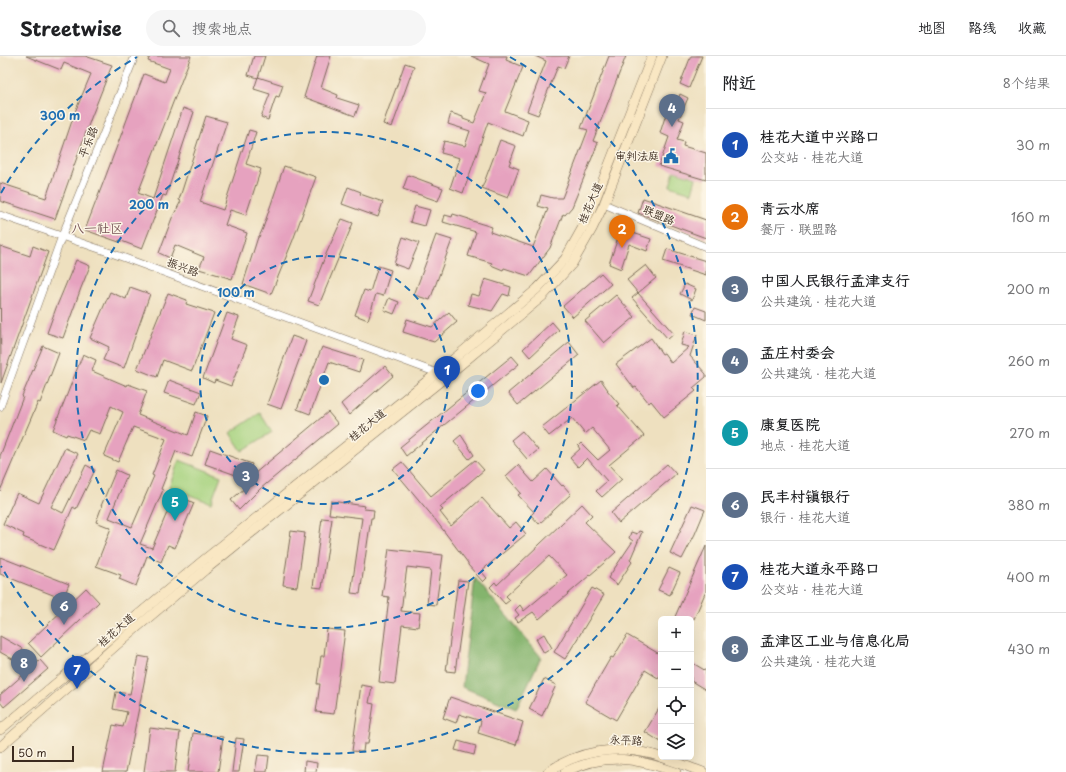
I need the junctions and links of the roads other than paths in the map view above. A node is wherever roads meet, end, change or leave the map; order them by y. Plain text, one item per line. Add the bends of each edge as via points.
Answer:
1 (135, 56) edge
2 (652, 56) edge
3 (662, 56) edge
4 (604, 204) junction
5 (0, 215) edge
6 (62, 236) junction
7 (706, 247) edge
8 (437, 373) junction
9 (447, 376) junction
10 (0, 406) edge
11 (0, 730) edge
12 (0, 747) edge
13 (548, 772) edge
14 (565, 772) edge
15 (676, 772) edge
16 (703, 772) edge

1 - 6 street, 平乐路
2 - 8 main road, 桂花大道 via 595,200 565,259 537,289
3 - 4 main road, 桂花大道
4 - 7 street, 联盟路
4 - 9 main road, 桂花大道 via 567,270 543,296
5 - 6 street, 振兴路
6 - 8 street, 振兴路
6 - 10 street, 平乐路
8 - 9 street, 振兴路
8 - 11 main road, 桂花大道 via 200,562
9 - 12 main road, 桂花大道 via 205,570
13 - 16 main road, 永平路 via 576,757 601,751 623,750 650,754
14 - 15 main road, 永平路 via 602,759 648,762

